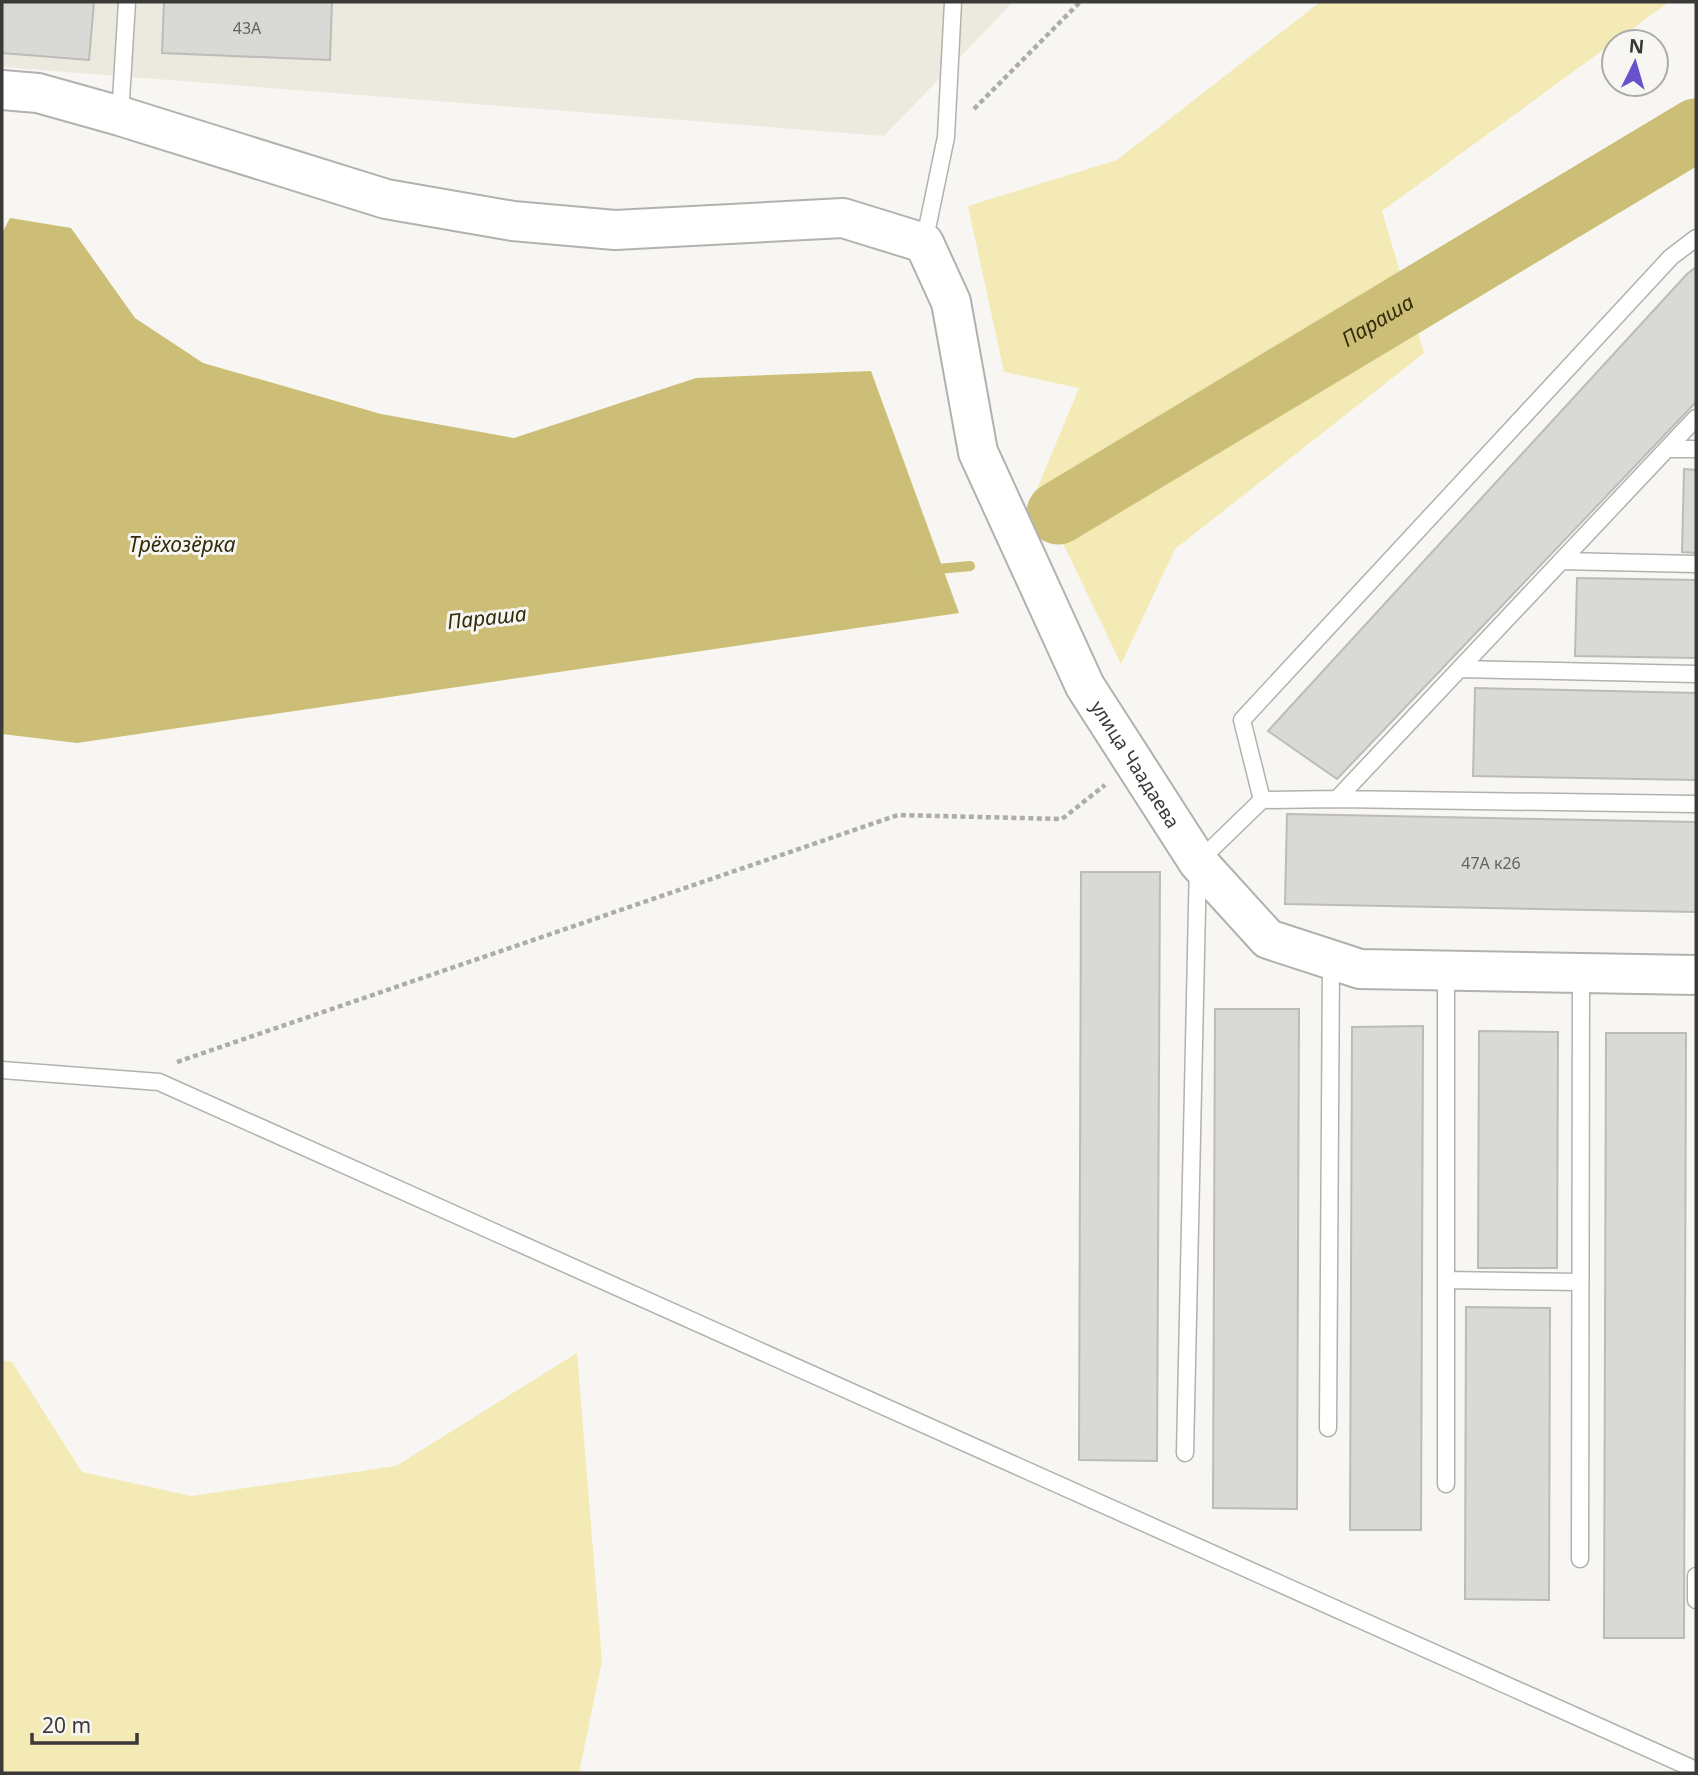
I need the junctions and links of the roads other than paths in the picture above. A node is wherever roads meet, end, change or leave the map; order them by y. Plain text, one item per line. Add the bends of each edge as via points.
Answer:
1 (127, 2) edge
2 (953, 2) edge
3 (2, 90) edge
4 (120, 116) junction
5 (1696, 238) edge
6 (925, 243) junction
7 (1696, 418) edge
8 (1668, 449) junction
9 (1696, 450) edge
10 (1561, 561) junction
11 (1696, 564) edge
12 (1460, 669) junction
13 (1696, 674) edge
14 (1337, 799) junction
15 (1262, 800) junction
16 (1696, 804) edge
17 (1198, 862) junction
18 (1331, 960) junction
19 (1446, 971) junction
20 (1581, 973) junction
21 (1696, 975) edge
22 (2, 1070) edge
23 (1446, 1280) junction
24 (1580, 1282) junction
25 (1328, 1428) dead end
26 (1185, 1453) dead end
27 (1446, 1484) dead end
28 (1580, 1559) dead end
29 (1696, 1576) edge
30 (1696, 1600) edge
31 (1696, 1770) edge

1 - 4 lane
2 - 6 lane via 946,136
3 - 4 street via 38,93
4 - 6 street via 386,199 513,221 615,230 843,218
5 - 15 lane via 1671,257 1242,720
6 - 17 street, улица Чаадаева via 951,302 978,452 1085,686
7 - 8 lane
8 - 9 lane
8 - 10 lane
10 - 11 lane
10 - 12 lane
12 - 13 lane
12 - 14 lane
14 - 15 lane
14 - 16 lane
15 - 17 lane
17 - 18 street, улица Чаадаева via 1268,939
17 - 26 lane
18 - 19 street, улица Чаадаева via 1360,970
18 - 25 lane
19 - 20 street, улица Чаадаева
19 - 23 lane
20 - 21 street, улица Чаадаева
20 - 24 lane
22 - 31 lane via 159,1082
23 - 24 lane
23 - 27 lane
24 - 28 lane
29 - 30 lane

